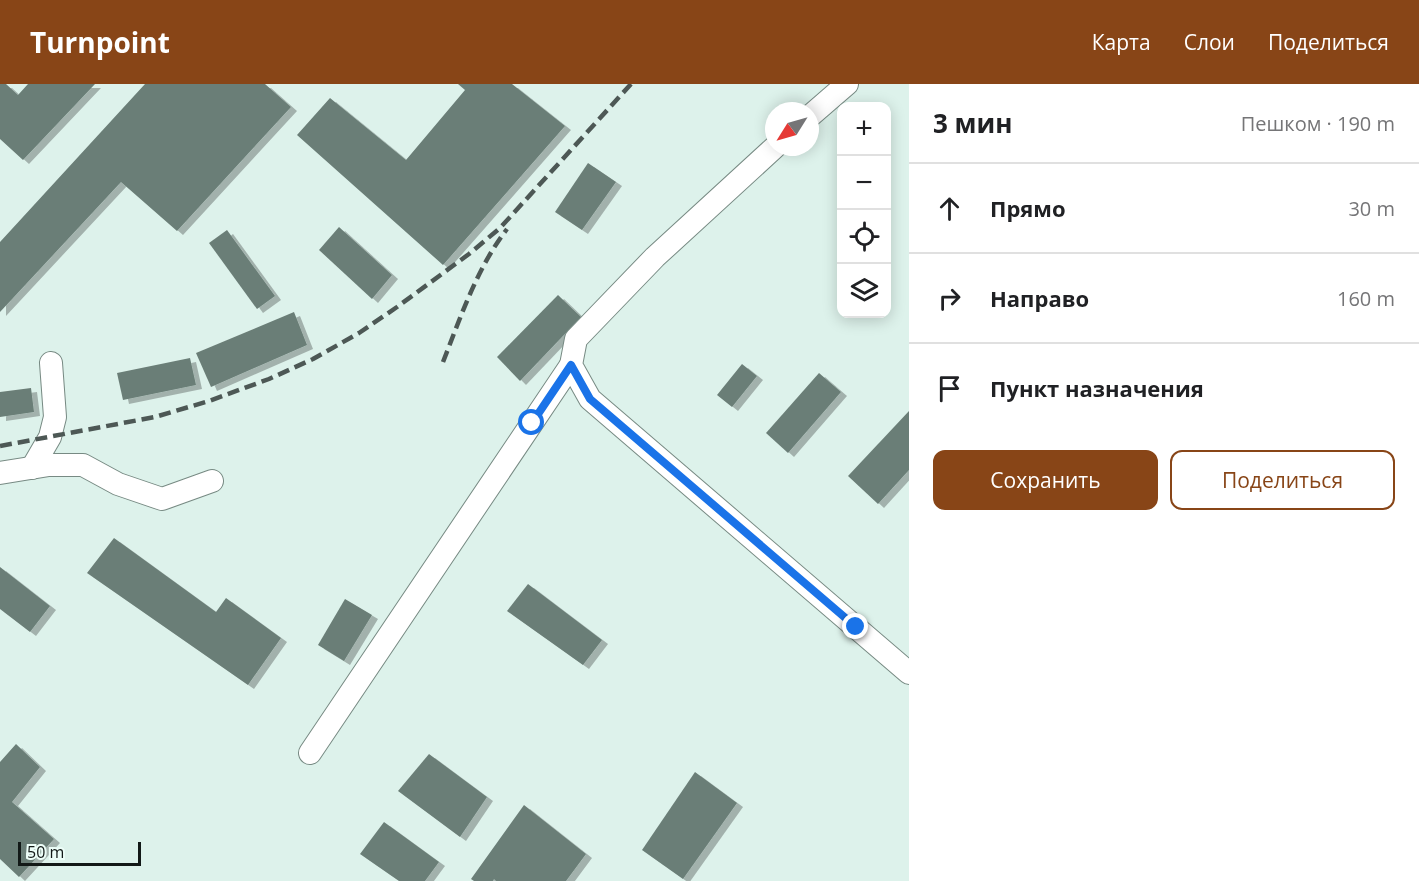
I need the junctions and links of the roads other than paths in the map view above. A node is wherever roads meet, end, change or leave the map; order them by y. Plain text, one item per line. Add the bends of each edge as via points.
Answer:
1 (847, 84) edge
2 (819, 108) edge
3 (765, 156) edge
4 (51, 363) dead end
5 (571, 365) junction
6 (32, 468) junction
7 (0, 473) edge
8 (212, 481) dead end
9 (909, 673) edge
10 (310, 753) dead end

1 - 2 lane
3 - 5 lane via 655,257 576,339
4 - 6 lane via 55,417 50,437
5 - 9 lane via 590,399
5 - 10 lane
6 - 7 lane
6 - 8 lane via 83,465 117,484 162,498

